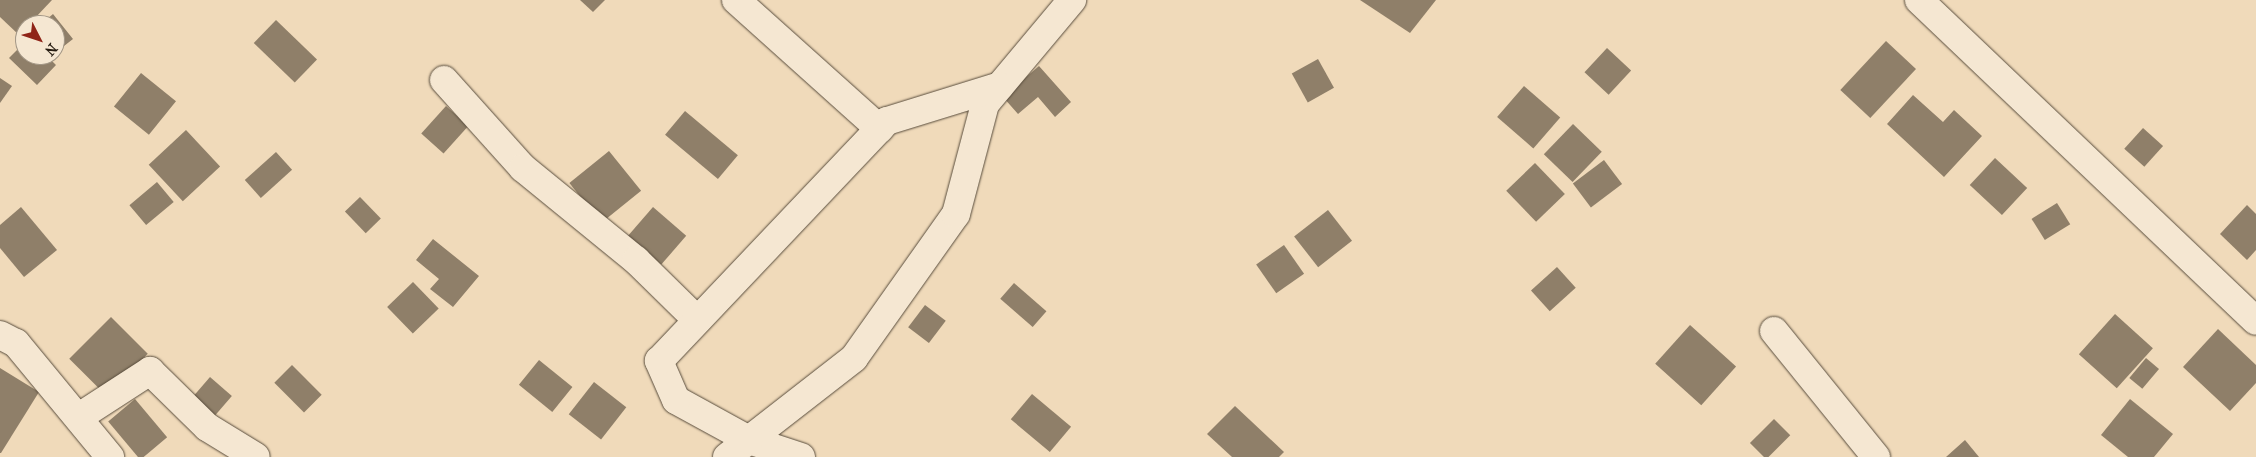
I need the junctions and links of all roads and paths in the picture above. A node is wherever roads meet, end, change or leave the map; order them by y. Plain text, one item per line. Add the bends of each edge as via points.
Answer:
1 (736, 0) edge
2 (1919, 0) edge
3 (1068, 1) edge
4 (444, 80) dead end
5 (1000, 86) junction
6 (880, 129) junction
7 (697, 320) junction
8 (2256, 321) edge
9 (1774, 331) dead end
10 (0, 335) edge
11 (79, 418) junction
12 (749, 440) junction
13 (110, 457) edge
14 (256, 457) edge
15 (727, 457) edge
16 (801, 457) edge
17 (1876, 457) edge

1 - 6 street
2 - 8 street
3 - 5 street
4 - 7 street via 523,168 636,260
5 - 6 street via 887,122
5 - 12 street via 985,104 956,214 854,358
6 - 7 street
7 - 12 street via 659,361 676,400
9 - 17 street
10 - 11 street via 16,343
11 - 13 street
11 - 14 street via 150,371 207,427
12 - 15 street
12 - 16 street

